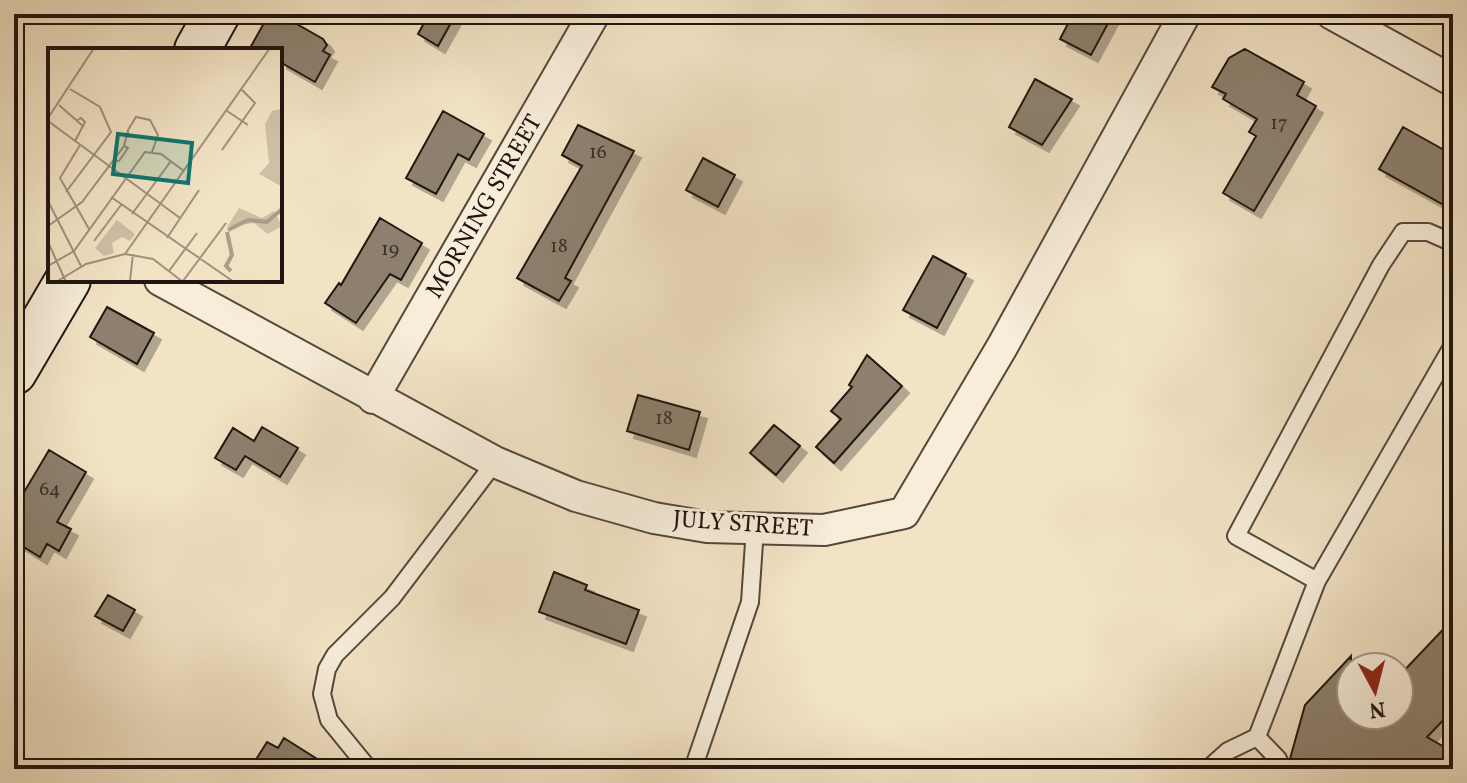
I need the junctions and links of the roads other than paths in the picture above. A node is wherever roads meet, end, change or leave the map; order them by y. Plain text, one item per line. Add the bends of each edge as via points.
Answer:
1 (217, 14) edge
2 (594, 14) edge
3 (1185, 14) edge
4 (1332, 14) edge
5 (198, 48) edge
6 (1453, 81) edge
7 (1453, 243) edge
8 (67, 282) edge
9 (164, 282) edge
10 (1453, 345) edge
11 (14, 372) edge
12 (373, 398) junction
13 (495, 462) junction
14 (755, 528) junction
15 (1317, 581) junction
16 (1257, 737) junction
17 (369, 769) edge
18 (693, 769) edge
19 (1208, 769) edge
20 (1282, 769) edge

1 - 5 street
2 - 12 street, MORNING STREET
3 - 14 street, JULY STREET via 904,513 824,530
4 - 6 street
7 - 15 lane via 1428,232 1403,232 1236,536
8 - 11 street
9 - 12 street, JULY STREET
10 - 15 lane
12 - 13 street, JULY STREET
13 - 14 street, JULY STREET via 576,496 654,518
13 - 17 lane via 392,598 327,669 322,694 329,720
14 - 18 lane via 750,602
15 - 16 lane
16 - 19 lane via 1228,751
16 - 20 lane

